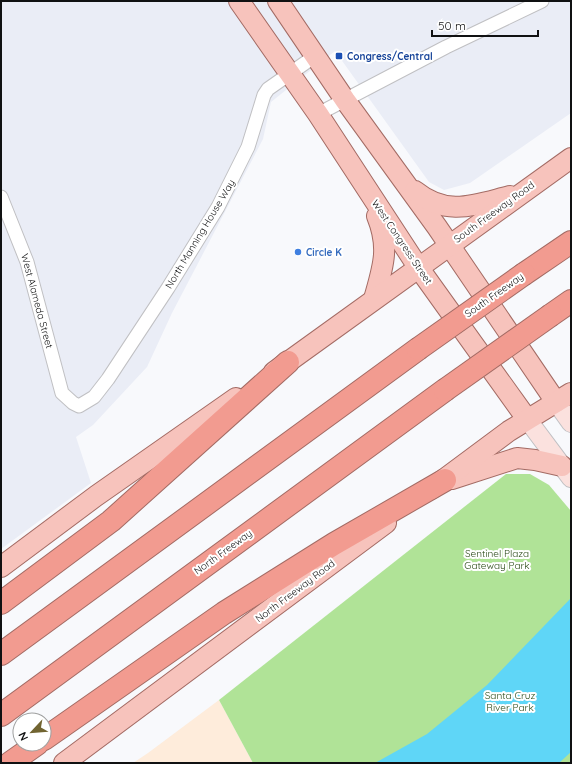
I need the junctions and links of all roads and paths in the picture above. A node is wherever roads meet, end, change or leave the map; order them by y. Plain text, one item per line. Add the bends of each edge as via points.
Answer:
1 (239, 1) edge
2 (278, 1) edge
3 (542, 1) edge
4 (315, 56) junction
5 (289, 74) junction
6 (345, 100) junction
7 (318, 114) junction
8 (571, 158) edge
9 (406, 183) junction
10 (366, 189) junction
11 (519, 194) junction
12 (1, 197) edge
13 (571, 242) edge
14 (449, 245) junction
15 (418, 267) junction
16 (374, 299) junction
17 (571, 301) edge
18 (288, 362) junction
19 (564, 397) edge
20 (73, 404) joint
21 (527, 419) junction
22 (571, 424) edge
23 (566, 472) edge
24 (444, 480) junction
25 (1, 567) edge
26 (1, 603) edge
27 (1, 654) edge
28 (1, 715) edge
29 (52, 733) edge
30 (26, 752) edge
31 (10, 763) edge
32 (64, 763) edge

1 - 5 main road, West Congress Street
2 - 4 main road
3 - 6 street
4 - 5 street, North Manning House Way
4 - 6 main road
5 - 7 main road, West Congress Street
5 - 20 street, North Manning House Way via 268,88 264,95 253,134 239,167 218,207 164,295 94,397 79,406
6 - 7 street
6 - 9 main road
7 - 10 main road, West Congress Street
8 - 11 main road, South Freeway Road
9 - 11 main road via 430,201 452,208 467,207
9 - 14 main road
10 - 15 main road, West Congress Street
10 - 16 main road via 383,230 385,242 385,258
11 - 14 main road, South Freeway Road
12 - 20 street, West Alameda Street via 27,262 62,393
13 - 27 highway, South Freeway, bridge via 418,349
14 - 15 main road, South Freeway Road
14 - 19 main road
15 - 16 main road
15 - 21 main road, West Congress Street
16 - 18 main road
17 - 28 highway, North Freeway, bridge via 445,390
18 - 25 main road via 96,496
18 - 26 highway via 111,521
19 - 21 main road
19 - 22 main road
21 - 23 main road, West Congress Street
21 - 24 main road, North Freeway Road
23 - 24 main road via 535,460 517,458 465,476
24 - 29 highway via 334,544 224,613
24 - 32 main road, North Freeway Road
30 - 31 highway

